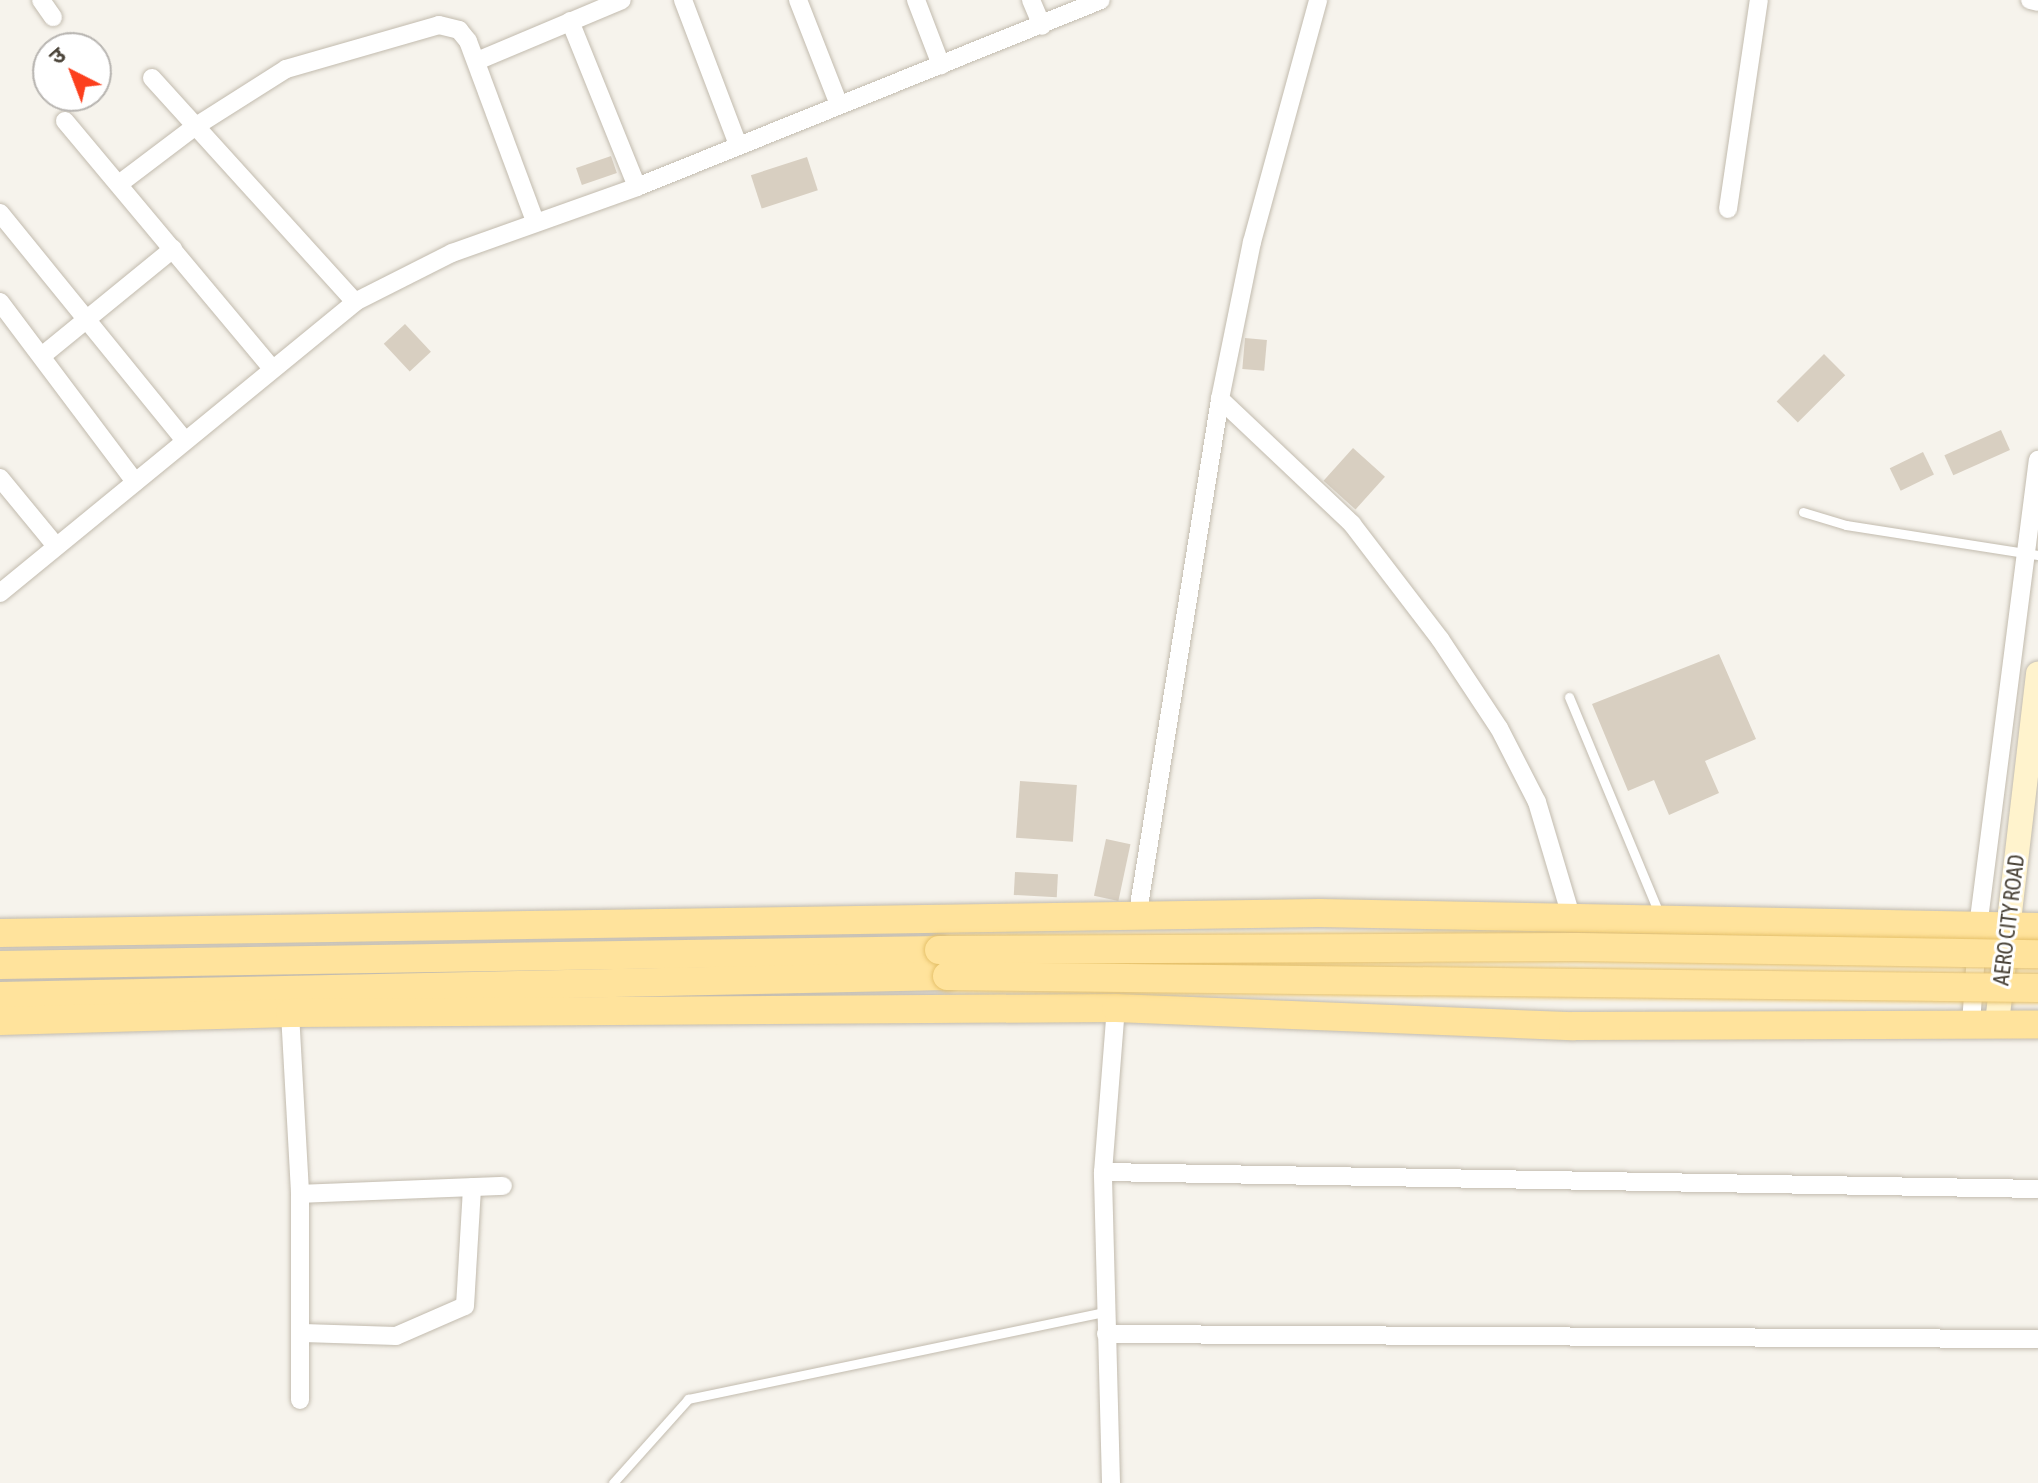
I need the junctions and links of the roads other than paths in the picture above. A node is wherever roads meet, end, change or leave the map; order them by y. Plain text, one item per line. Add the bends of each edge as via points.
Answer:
1 (41, 0) edge
2 (622, 0) edge
3 (683, 0) edge
4 (798, 0) edge
5 (916, 0) edge
6 (1031, 0) edge
7 (1101, 0) edge
8 (1318, 0) edge
9 (1759, 0) edge
10 (2030, 0) edge
11 (2038, 2) edge
12 (53, 17) dead end
13 (570, 21) junction
14 (1042, 26) junction
15 (477, 61) junction
16 (941, 65) junction
17 (152, 78) dead end
18 (838, 102) junction
19 (65, 121) dead end
20 (193, 128) junction
21 (738, 145) junction
22 (119, 184) junction
23 (637, 187) junction
24 (1728, 209) dead end
25 (0, 213) edge
26 (535, 221) junction
27 (173, 249) junction
28 (0, 302) edge
29 (355, 302) junction
30 (90, 318) junction
31 (43, 355) junction
32 (272, 369) junction
33 (1220, 399) junction
34 (183, 438) junction
35 (2038, 460) edge
36 (0, 478) edge
37 (135, 482) junction
38 (1803, 512) dead end
39 (56, 546) junction
40 (2032, 554) edge
41 (0, 593) edge
42 (2038, 673) edge
43 (1569, 697) dead end
44 (1571, 916) junction
45 (1137, 918) junction
46 (1662, 923) junction
47 (1992, 927) junction
48 (2038, 927) edge
49 (0, 933) edge
50 (2038, 954) edge
51 (943, 963) junction
52 (0, 965) edge
53 (2038, 988) edge
54 (0, 996) edge
55 (1116, 1008) junction
56 (290, 1013) junction
57 (0, 1021) edge
58 (1984, 1023) junction
59 (2038, 1024) edge
60 (1103, 1172) junction
61 (503, 1186) dead end
62 (472, 1187) junction
63 (2038, 1189) edge
64 (300, 1194) junction
65 (1105, 1312) junction
66 (303, 1333) junction
67 (1106, 1334) junction
68 (2038, 1339) edge
69 (300, 1400) dead end
70 (613, 1483) edge
71 (1111, 1483) edge

1 - 12 street
2 - 13 street
3 - 21 street
4 - 18 street
5 - 16 street
6 - 14 street
7 - 14 street
8 - 33 street via 1252,242
9 - 24 street
10 - 11 street
13 - 15 street
13 - 23 street
14 - 16 street
15 - 20 street via 459,30 439,25 286,69
15 - 26 street
16 - 18 street
17 - 20 street
18 - 21 street
19 - 22 street
20 - 22 street
20 - 29 street
21 - 23 street
22 - 27 street
23 - 26 street
25 - 30 street
26 - 29 street via 452,253
27 - 30 street
27 - 32 street
28 - 31 street
29 - 32 street
30 - 31 street
30 - 34 street
31 - 37 street
32 - 34 street
33 - 44 street via 1352,524 1440,639 1499,728 1537,802
33 - 45 street
34 - 37 street
35 - 40 street
36 - 39 street
37 - 39 street
38 - 40 lane via 1846,525
39 - 41 street
40 - 47 street
42 - 47 street, AERO CITY ROAD
43 - 46 lane
44 - 45 main road via 1319,913
44 - 46 main road
45 - 49 main road
46 - 47 main road
47 - 48 main road
47 - 58 street, AERO CITY ROAD
50 - 51 main road, bridge via 1577,947
51 - 52 main road
51 - 53 main road, bridge
51 - 54 main road
55 - 56 main road
55 - 58 main road via 1573,1026
55 - 60 street
56 - 57 main road
56 - 64 street
58 - 59 main road
60 - 63 street
60 - 65 street
61 - 62 street
62 - 64 street
62 - 66 street via 465,1306 396,1336
64 - 66 street
65 - 67 street
65 - 70 lane via 688,1399
66 - 69 street
67 - 68 street
67 - 71 street

